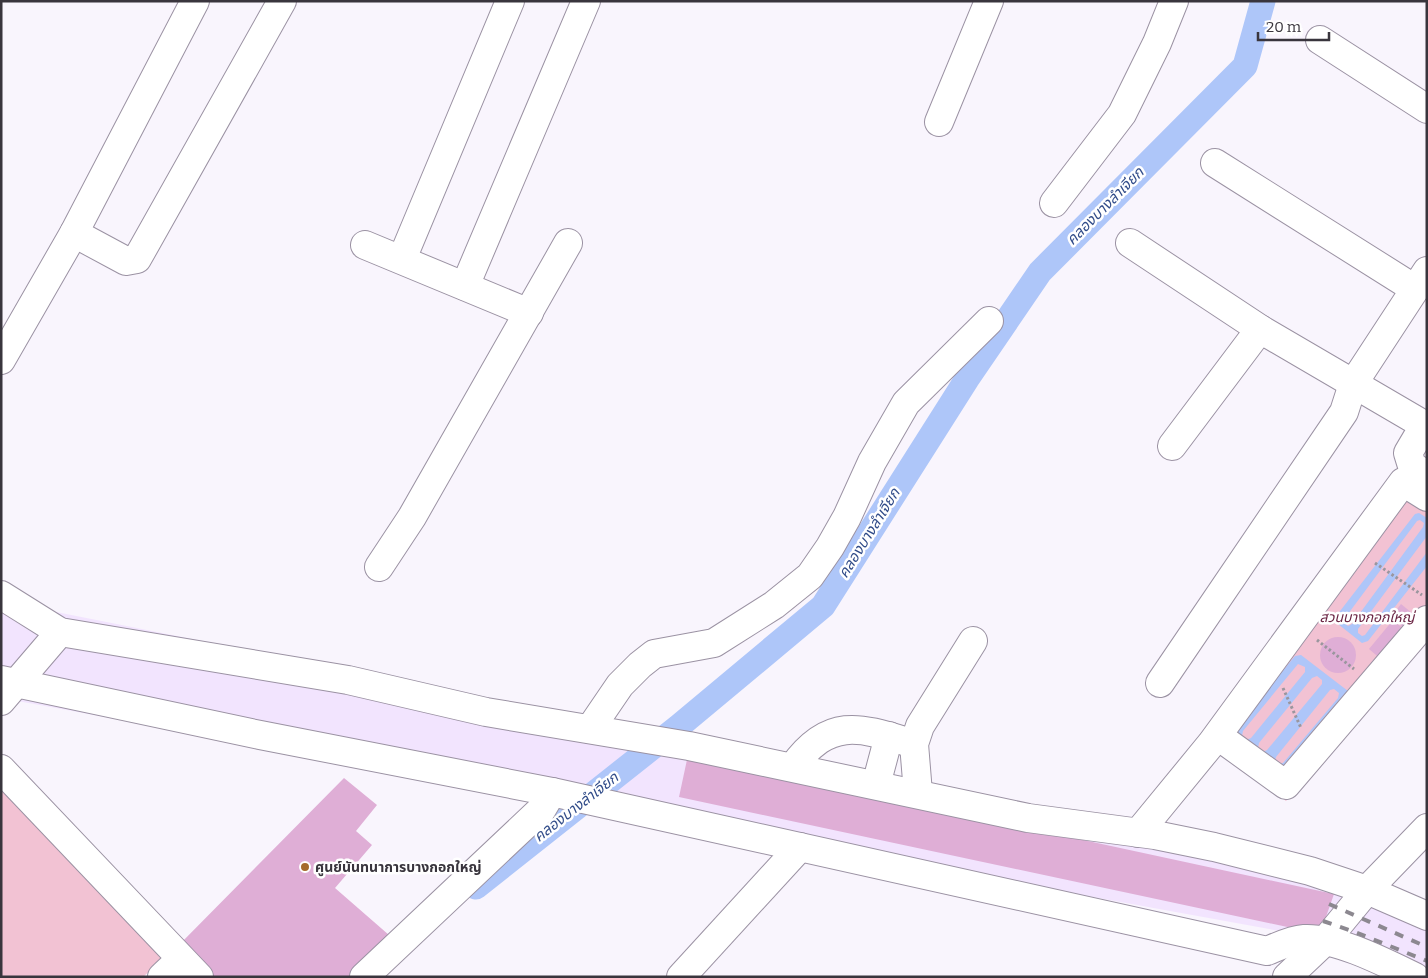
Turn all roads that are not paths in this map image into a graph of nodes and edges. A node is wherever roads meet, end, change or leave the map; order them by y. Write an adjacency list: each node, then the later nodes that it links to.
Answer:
1 (195, 1): 12 (street)
2 (282, 1): 12 (street)
3 (510, 1): 16 (street)
4 (586, 1): 18 (street)
5 (989, 1): 9 (street)
6 (1174, 1): 11 (street)
7 (1320, 40): 8 (street)
8 (1427, 109)
9 (939, 122)
10 (1215, 163): 17 (street)
11 (1054, 203)
12 (74, 233): 22 (street)
13 (568, 243): 19 (street)
14 (1130, 243): 21 (street)
15 (365, 245): 16 (street)
16 (402, 259): 18 (street)
17 (1421, 280): 23 (street)
18 (465, 286): 19 (street)
19 (529, 313): 27 (street)
20 (989, 320): 35 (street)
21 (1260, 329): 23 (street); 24 (street)
22 (1, 360)
23 (1353, 384): 25 (street); 33 (street)
24 (1172, 446)
25 (1427, 476)
26 (1427, 497): 37 (street)
27 (380, 567)
28 (1, 596): 29 (street)
29 (13, 609): 31 (street)
30 (1427, 620): 37 (street)
31 (60, 632): 34 (street); 35 (street)
32 (973, 641): 38 (street)
33 (1160, 683)
34 (7, 688): 43 (street)
35 (590, 729): 39 (street)
36 (888, 736): 38 (street); 39 (street); 41 (street)
37 (1218, 743): 45 (street)
38 (914, 744): 42 (street)
39 (794, 767): 41 (street)
40 (1, 769): 50 (street)
41 (876, 785): 42 (street)
42 (918, 794): 45 (street)
43 (573, 797): 46 (street); 51 (street)
44 (1427, 828): 47 (street)
45 (1138, 833): 47 (street)
46 (800, 847): 49 (street); 52 (street)
47 (1367, 890): 48 (street); 49 (street)
48 (1427, 916)
49 (1325, 941): 53 (street); 54 (street)
50 (181, 971)
51 (364, 977)
52 (681, 977)
53 (1287, 977)
54 (1415, 977)

